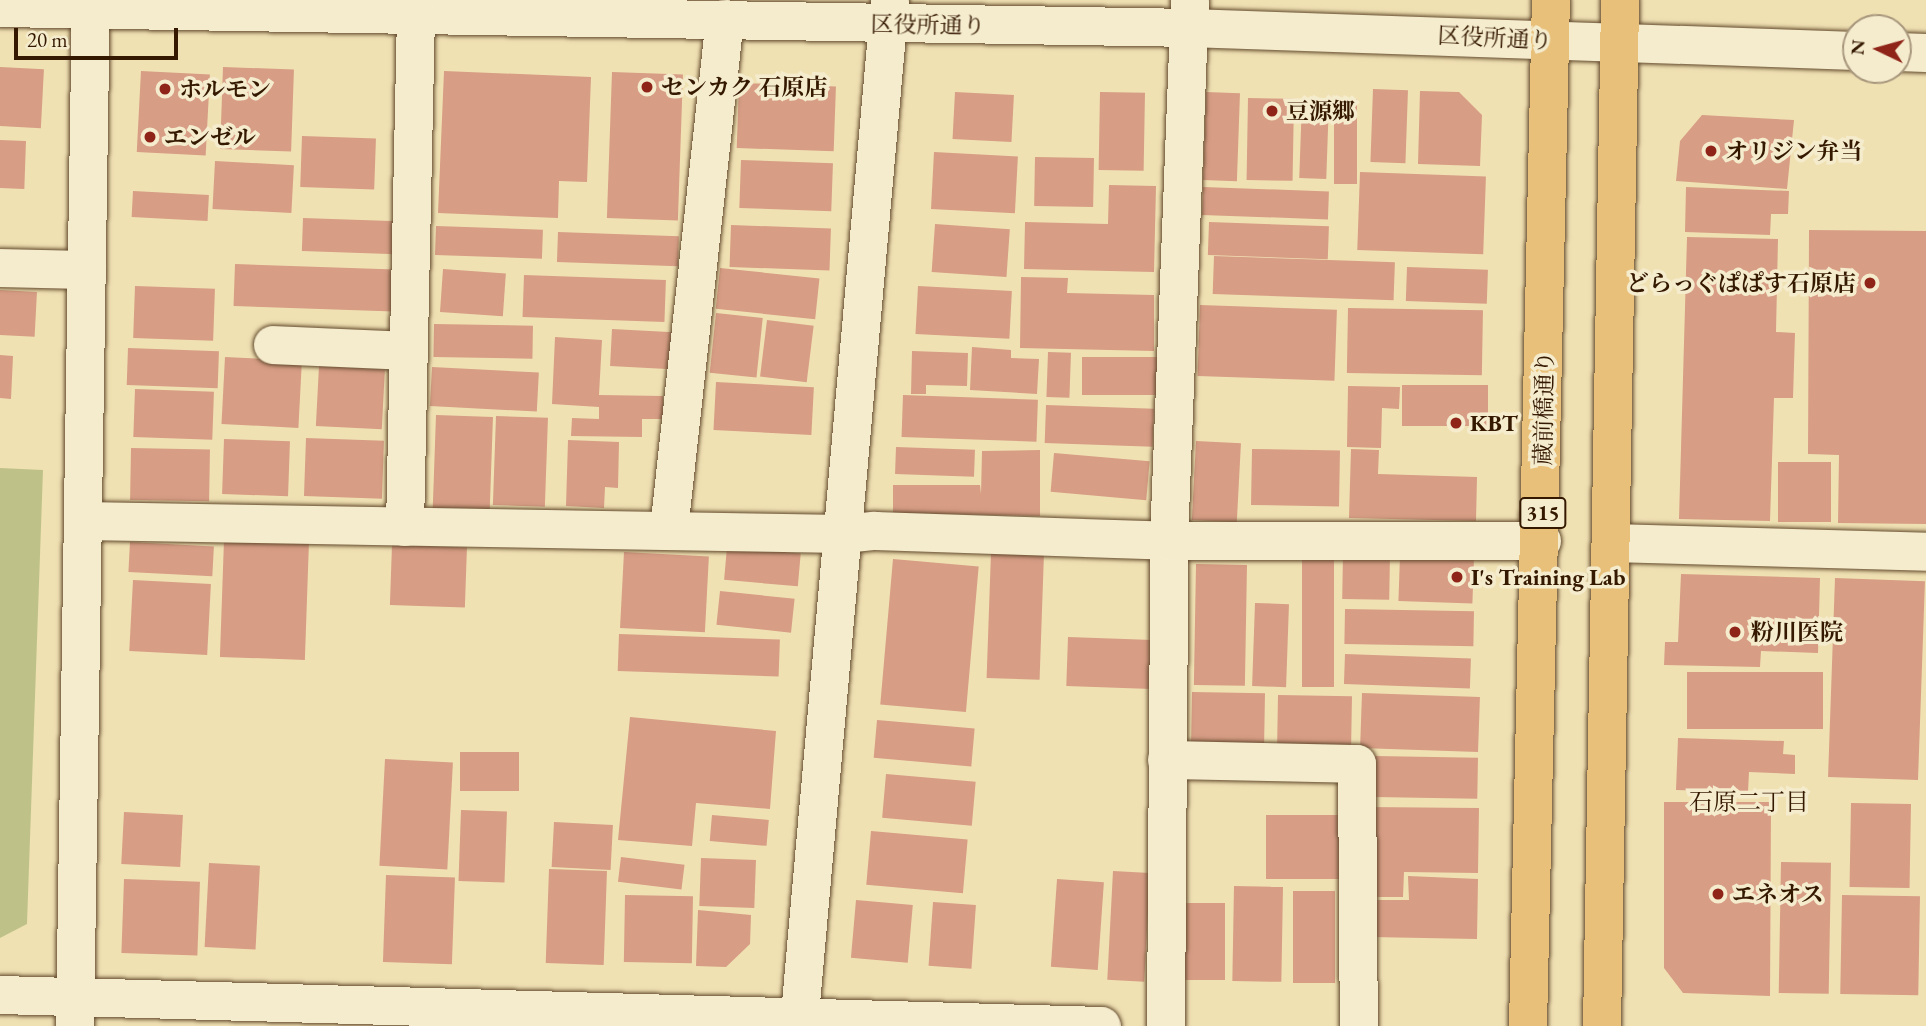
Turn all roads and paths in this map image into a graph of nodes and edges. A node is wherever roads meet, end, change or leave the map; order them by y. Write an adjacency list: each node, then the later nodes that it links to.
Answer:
1 (1551, 0): 10 (main road, 蔵前橋通り / 315)
2 (1620, 0): 11 (main road)
3 (91, 5): 4 (street, 区役所通り); 8 (street, 区役所通り); 14 (street)
4 (0, 8)
5 (513, 8): 8 (street, 区役所通り); 9 (street, 区役所通り)
6 (890, 12): 7 (street, 区役所通り); 9 (street, 区役所通り); 20 (street)
7 (1190, 14): 10 (street, 区役所通り); 21 (street)
8 (416, 15): 16 (street)
9 (725, 19): 19 (street)
10 (1549, 41): 11 (street, 区役所通り); 22 (main road, 蔵前橋通り / 315)
11 (1619, 45): 12 (street, 区役所通り); 23 (main road)
12 (1842, 51)
13 (0, 268): 14 (street)
14 (87, 270): 17 (street)
15 (273, 345): 16 (street)
16 (408, 351): 18 (street)
17 (83, 521): 18 (street); 27 (street)
18 (405, 527): 19 (street)
19 (669, 530): 20 (street)
20 (844, 534): 21 (street); 29 (street)
21 (1169, 541): 22 (street); 25 (street)
22 (1542, 541): 33 (main road, 蔵前橋通り / 315)
23 (1613, 543): 24 (street); 34 (main road)
24 (1926, 552)
25 (1167, 760): 31 (street); 32 (street)
26 (0, 995): 27 (street)
27 (76, 1012): 28 (street)
28 (438, 1017): 29 (street)
29 (799, 1022): 30 (street)
30 (1102, 1026)
31 (1166, 1026)
32 (1359, 1026)
33 (1528, 1026)
34 (1602, 1026)

